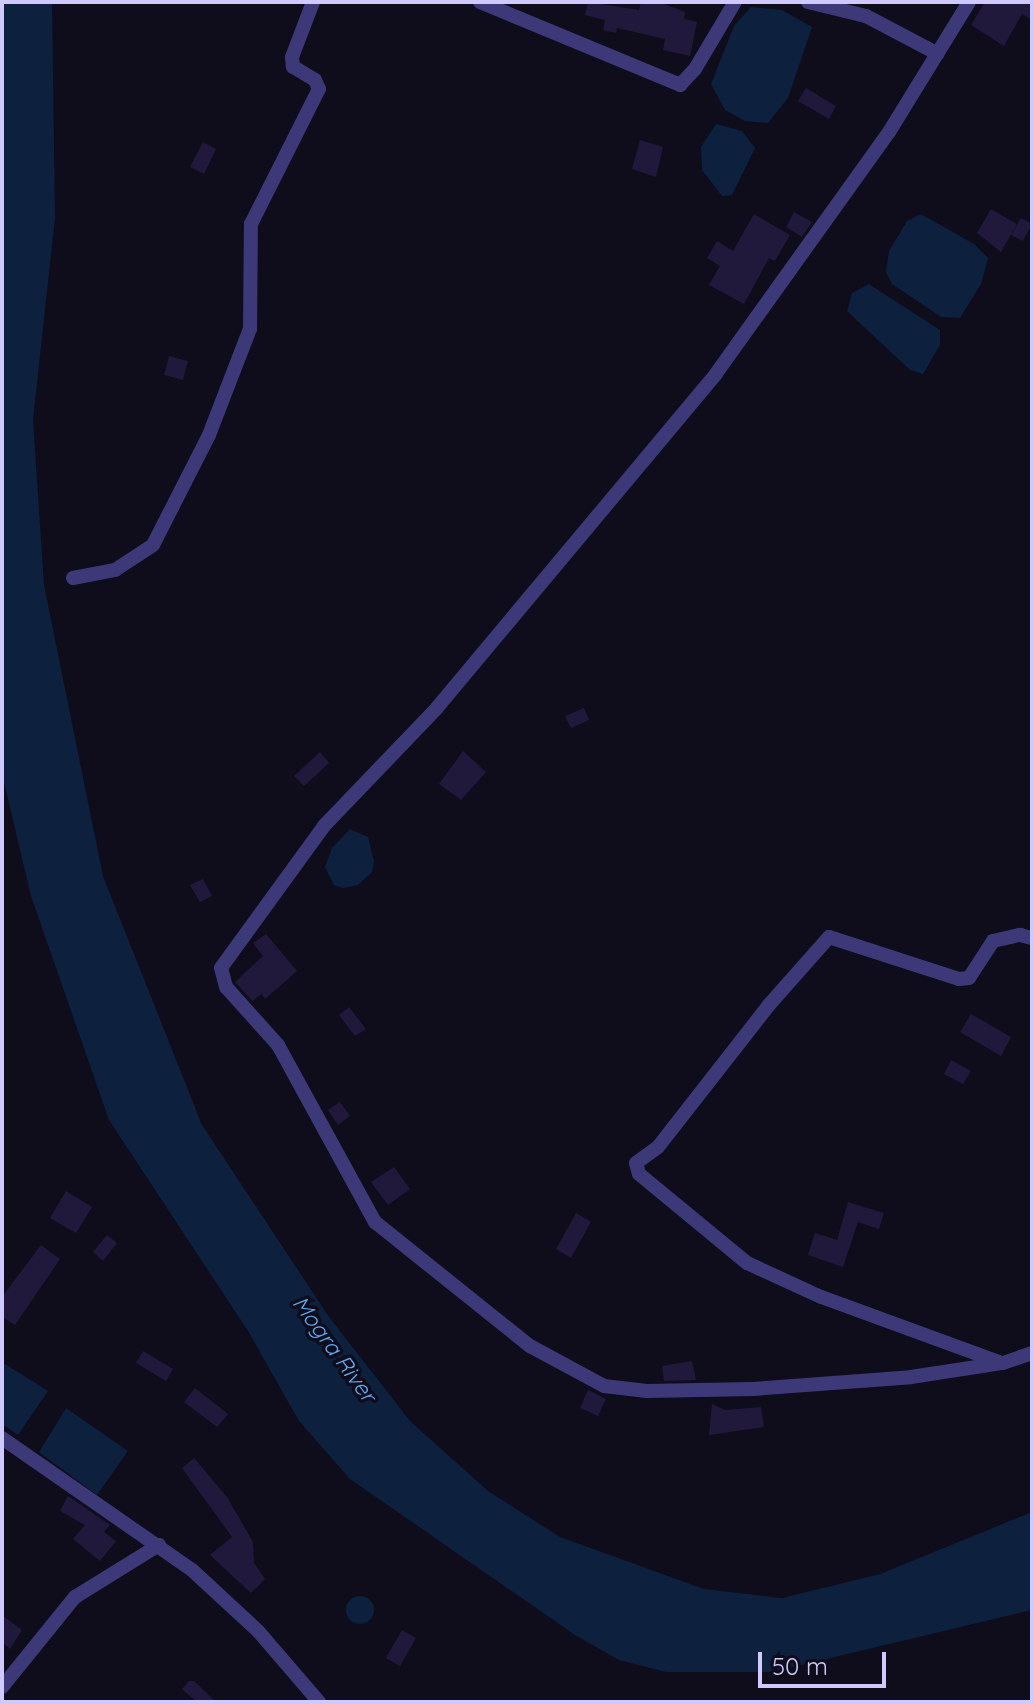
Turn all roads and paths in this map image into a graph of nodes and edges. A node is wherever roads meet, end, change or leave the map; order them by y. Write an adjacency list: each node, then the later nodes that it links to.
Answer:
1 (313, 2): 7 (street)
2 (480, 2): 3 (street)
3 (735, 2)
4 (808, 2): 6 (street)
5 (969, 2): 6 (street)
6 (938, 54): 10 (street)
7 (73, 578)
8 (1032, 938): 10 (street)
9 (1032, 1353): 10 (street)
10 (1003, 1363)
11 (2, 1438): 12 (street)
12 (159, 1545): 13 (street); 14 (street)
13 (2, 1687)
14 (319, 1702)

